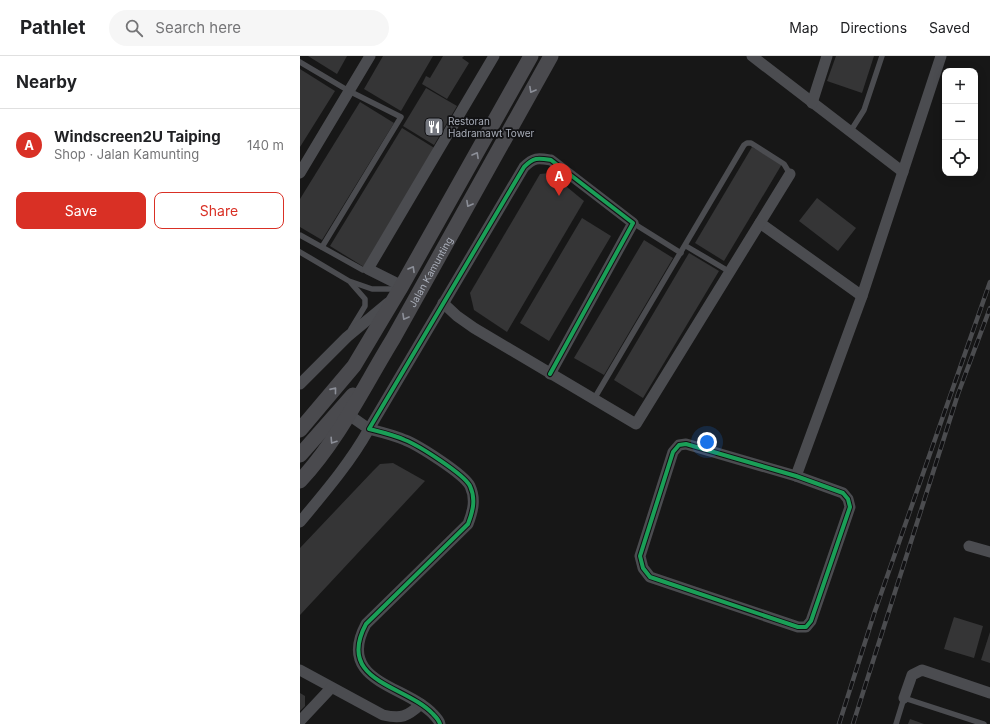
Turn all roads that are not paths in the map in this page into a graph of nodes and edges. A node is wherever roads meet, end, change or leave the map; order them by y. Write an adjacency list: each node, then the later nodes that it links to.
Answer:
1 (302, 56): 10 (lane)
2 (370, 56): 11 (street)
3 (494, 56): 24 (street)
4 (531, 56): 27 (main road, Jalan Kamunting, one-way to 4)
5 (551, 56): 32 (main road, Jalan Kamunting, one-way to 32)
6 (752, 56): 12 (street)
7 (827, 56): 12 (street)
8 (882, 56): 13 (lane)
9 (941, 56): 14 (street)
10 (300, 61): 11 (lane)
11 (349, 90): 15 (street); 21 (lane)
12 (812, 103): 13 (street)
13 (850, 132): 14 (street)
14 (903, 172): 28 (street)
15 (300, 173)
16 (790, 174): 18 (street); 20 (lane)
17 (633, 223): 23 (lane); 29 (street); 31 (street)
18 (760, 223): 25 (street); 28 (street)
19 (300, 235): 21 (lane)
20 (686, 246): 23 (lane); 25 (lane)
21 (322, 247): 24 (lane)
22 (300, 252): 26 (lane)
23 (682, 253): 34 (lane)
24 (368, 269): 27 (street)
25 (730, 272): 34 (street)
26 (348, 281): 27 (lane); 30 (lane)
27 (399, 291): 30 (street); 37 (main road, Jalan Kamunting, one-way to 27)
28 (862, 296): 39 (street)
29 (443, 303): 31 (street); 36 (street)
30 (347, 337): 33 (street)
31 (550, 374): 34 (street)
32 (369, 378): 35 (main road, Jalan Kamunting); 38 (main road)
33 (300, 384)
34 (594, 399)
35 (349, 415): 36 (street); 40 (main road, Jalan Kamunting, one-way to 40)
36 (369, 429): 41 (street); 48 (street)
37 (300, 430)
38 (300, 455)
39 (796, 476): 39 (street)
40 (300, 481)
41 (300, 522)
42 (969, 546): 43 (street)
43 (990, 552)
44 (300, 670): 45 (street)
45 (331, 688): 49 (street); 50 (street)
46 (990, 693): 47 (street)
47 (904, 698): 52 (lane); 53 (lane)
48 (421, 704): 49 (street); 51 (street)
49 (404, 720)
50 (300, 721)
51 (442, 723)
52 (896, 724)
53 (984, 724)

